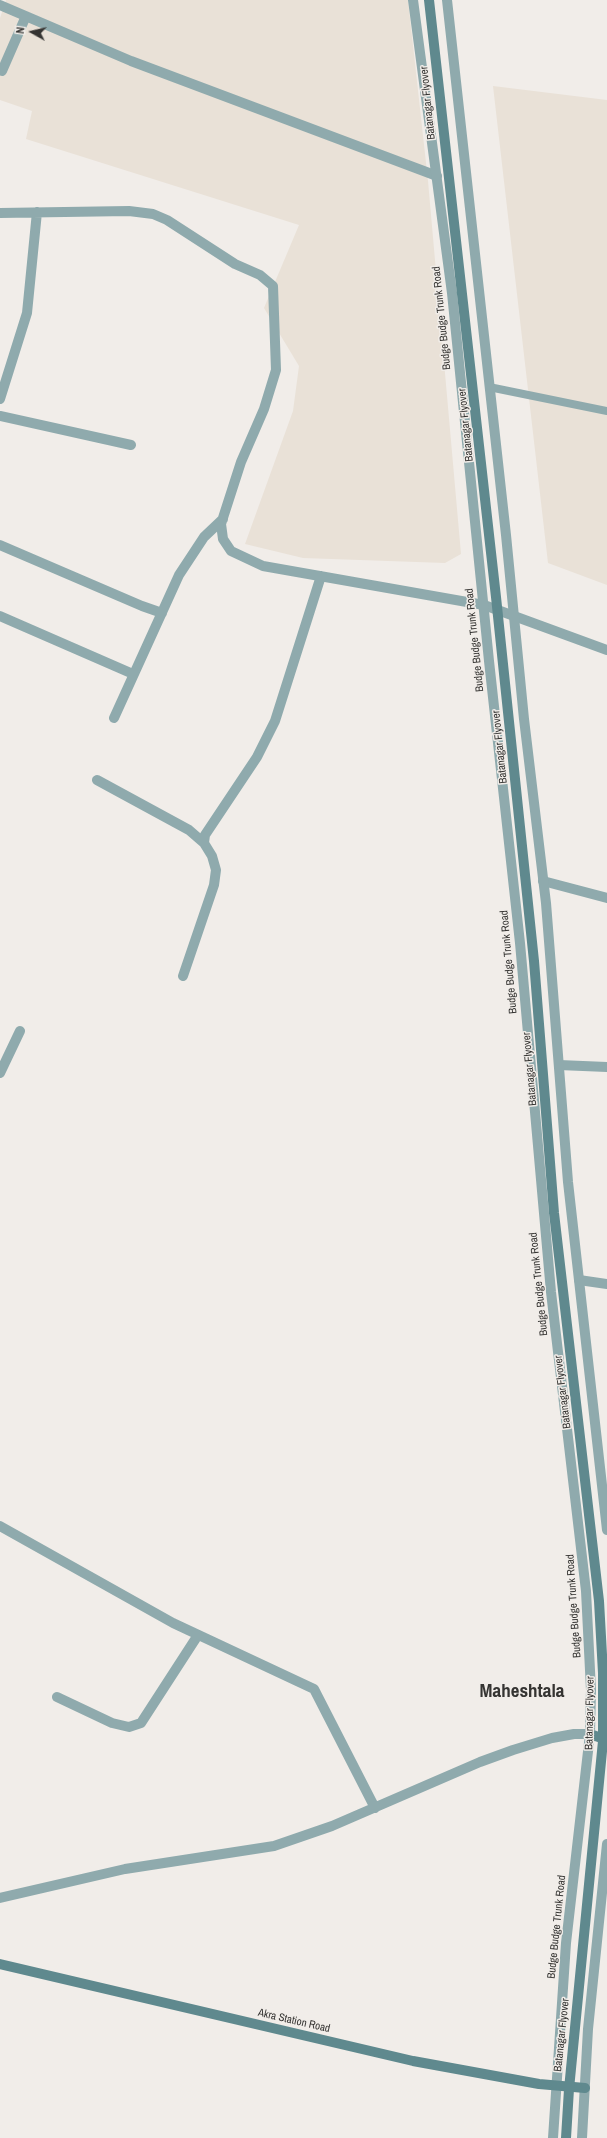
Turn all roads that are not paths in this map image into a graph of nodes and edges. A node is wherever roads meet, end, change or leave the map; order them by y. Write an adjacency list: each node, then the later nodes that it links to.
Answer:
1 (413, 0): 7 (street, Budge Budge Trunk Road)
2 (429, 0): 49 (main road, Batanagar Flyover, bridge)
3 (447, 0): 10 (street)
4 (0, 5): 5 (street)
5 (26, 16): 6 (street); 7 (street)
6 (2, 71)
7 (437, 176): 18 (street, Budge Budge Trunk Road)
8 (37, 212): 9 (street); 11 (street); 15 (street)
9 (0, 213)
10 (489, 387): 12 (lane); 20 (street)
11 (0, 399)
12 (607, 411)
13 (0, 416): 14 (street)
14 (131, 445)
15 (223, 518): 17 (street); 19 (street)
16 (0, 545): 19 (street)
17 (321, 576): 18 (street); 26 (street)
18 (484, 605): 20 (street); 40 (street, Budge Budge Trunk Road)
19 (162, 613): 23 (street)
20 (514, 614): 22 (street); 27 (street)
21 (0, 616): 23 (street)
22 (607, 650)
23 (133, 674): 24 (street)
24 (114, 718)
25 (97, 780): 26 (street)
26 (204, 843): 29 (street)
27 (543, 881): 28 (street); 31 (street)
28 (607, 898)
29 (183, 976)
30 (20, 1031): 33 (street)
31 (559, 1065): 32 (street); 34 (street)
32 (607, 1067)
33 (0, 1073)
34 (578, 1280): 35 (street); 37 (street)
35 (607, 1284)
36 (0, 1526): 38 (street)
37 (607, 1530)
38 (198, 1635): 39 (street); 42 (street)
39 (58, 1697)
40 (590, 1734): 41 (main road); 42 (street); 46 (street, Budge Budge Trunk Road)
41 (607, 1740)
42 (375, 1808): 44 (street)
43 (607, 1844): 47 (street)
44 (0, 1898)
45 (0, 1964): 46 (main road, Akra Station Road)
46 (556, 2086): 47 (main road, Akra Station Road); 48 (street, Budge Budge Trunk Road)
47 (585, 2088): 50 (street)
48 (553, 2138)
49 (566, 2138)
50 (582, 2138)

